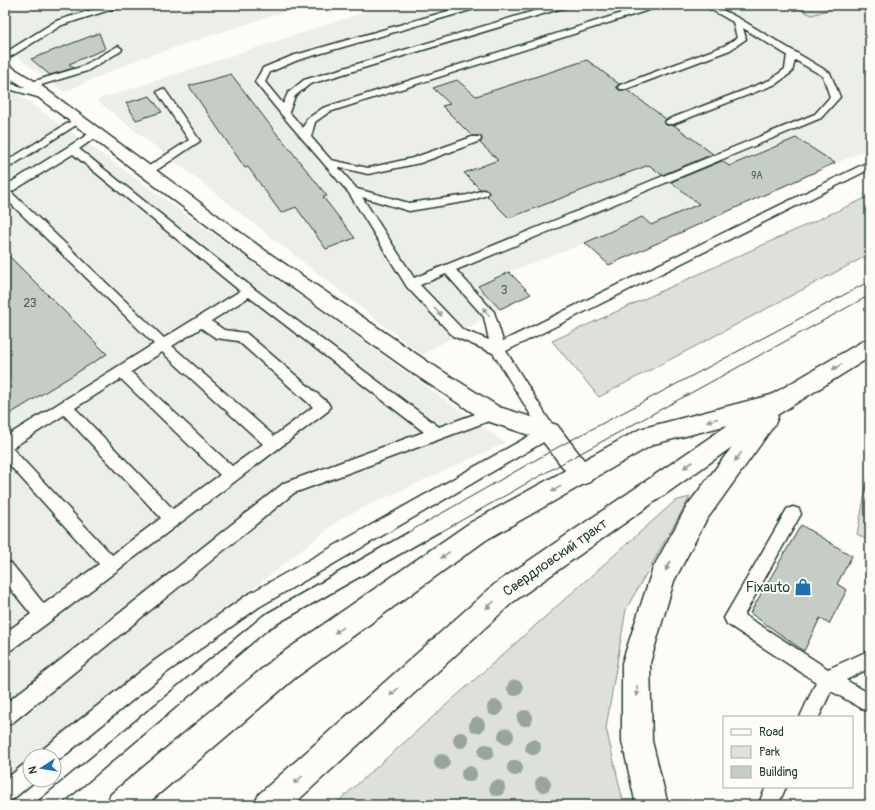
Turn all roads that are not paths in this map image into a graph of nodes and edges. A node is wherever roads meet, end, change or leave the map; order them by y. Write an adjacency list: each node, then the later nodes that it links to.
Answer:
1 (116, 5): 9 (lane)
2 (478, 5): 15 (lane)
3 (563, 5): 15 (lane)
4 (655, 5): 19 (lane)
5 (707, 5): 6 (lane)
6 (737, 21): 8 (lane); 12 (lane)
7 (118, 50): 13 (lane)
8 (792, 53): 17 (lane); 29 (lane)
9 (5, 57)
10 (5, 69): 13 (main road)
11 (5, 85): 13 (lane)
12 (623, 87)
13 (38, 90): 16 (main road)
14 (162, 92): 25 (lane)
15 (284, 112): 19 (lane)
16 (78, 120): 18 (main road); 24 (lane)
17 (670, 122)
18 (95, 133): 21 (lane); 25 (main road)
19 (306, 137): 22 (lane)
20 (476, 139): 22 (lane)
21 (73, 149): 26 (lane); 31 (lane)
22 (328, 162): 27 (lane)
23 (870, 164): 35 (lane)
24 (5, 167)
25 (147, 172): 39 (main road)
26 (5, 191): 33 (lane)
27 (353, 191): 28 (lane); 30 (lane)
28 (483, 192)
29 (448, 269): 30 (lane); 35 (lane, one-way to 29)
30 (411, 284): 35 (lane, one-way to 35)
31 (249, 291): 32 (lane); 41 (lane)
32 (201, 321): 33 (lane); 42 (lane)
33 (164, 344): 36 (lane); 42 (lane)
34 (870, 347): 37 (main road, Свердловский тракт, one-way to 37)
35 (498, 349): 40 (lane)
36 (121, 372): 38 (lane); 46 (lane)
37 (777, 403): 45 (main road, one-way to 45); 63 (main road, Свердловский тракт, one-way to 63); 64 (main road, one-way to 64)
38 (65, 407): 43 (lane); 48 (lane)
39 (492, 414): 40 (main road); 41 (lane)
40 (549, 432): 45 (main road); 58 (lane)
41 (438, 434): 56 (lane)
42 (273, 444): 46 (lane)
43 (5, 445)
44 (5, 450): 49 (lane)
45 (582, 474): 62 (main road, one-way to 62)
46 (231, 475): 48 (lane)
47 (793, 514): 54 (lane)
48 (172, 519): 49 (lane)
49 (110, 565): 51 (lane)
50 (5, 569): 51 (lane)
51 (43, 616): 52 (lane)
52 (5, 644)
53 (870, 659): 54 (lane)
54 (827, 679): 55 (lane); 57 (lane)
55 (870, 704)
56 (5, 716)
57 (809, 716)
58 (60, 748)
59 (22, 779): 61 (lane)
60 (776, 788): 65 (lane)
61 (5, 793)
62 (122, 805)
63 (270, 805)
64 (652, 805)
65 (768, 805)

